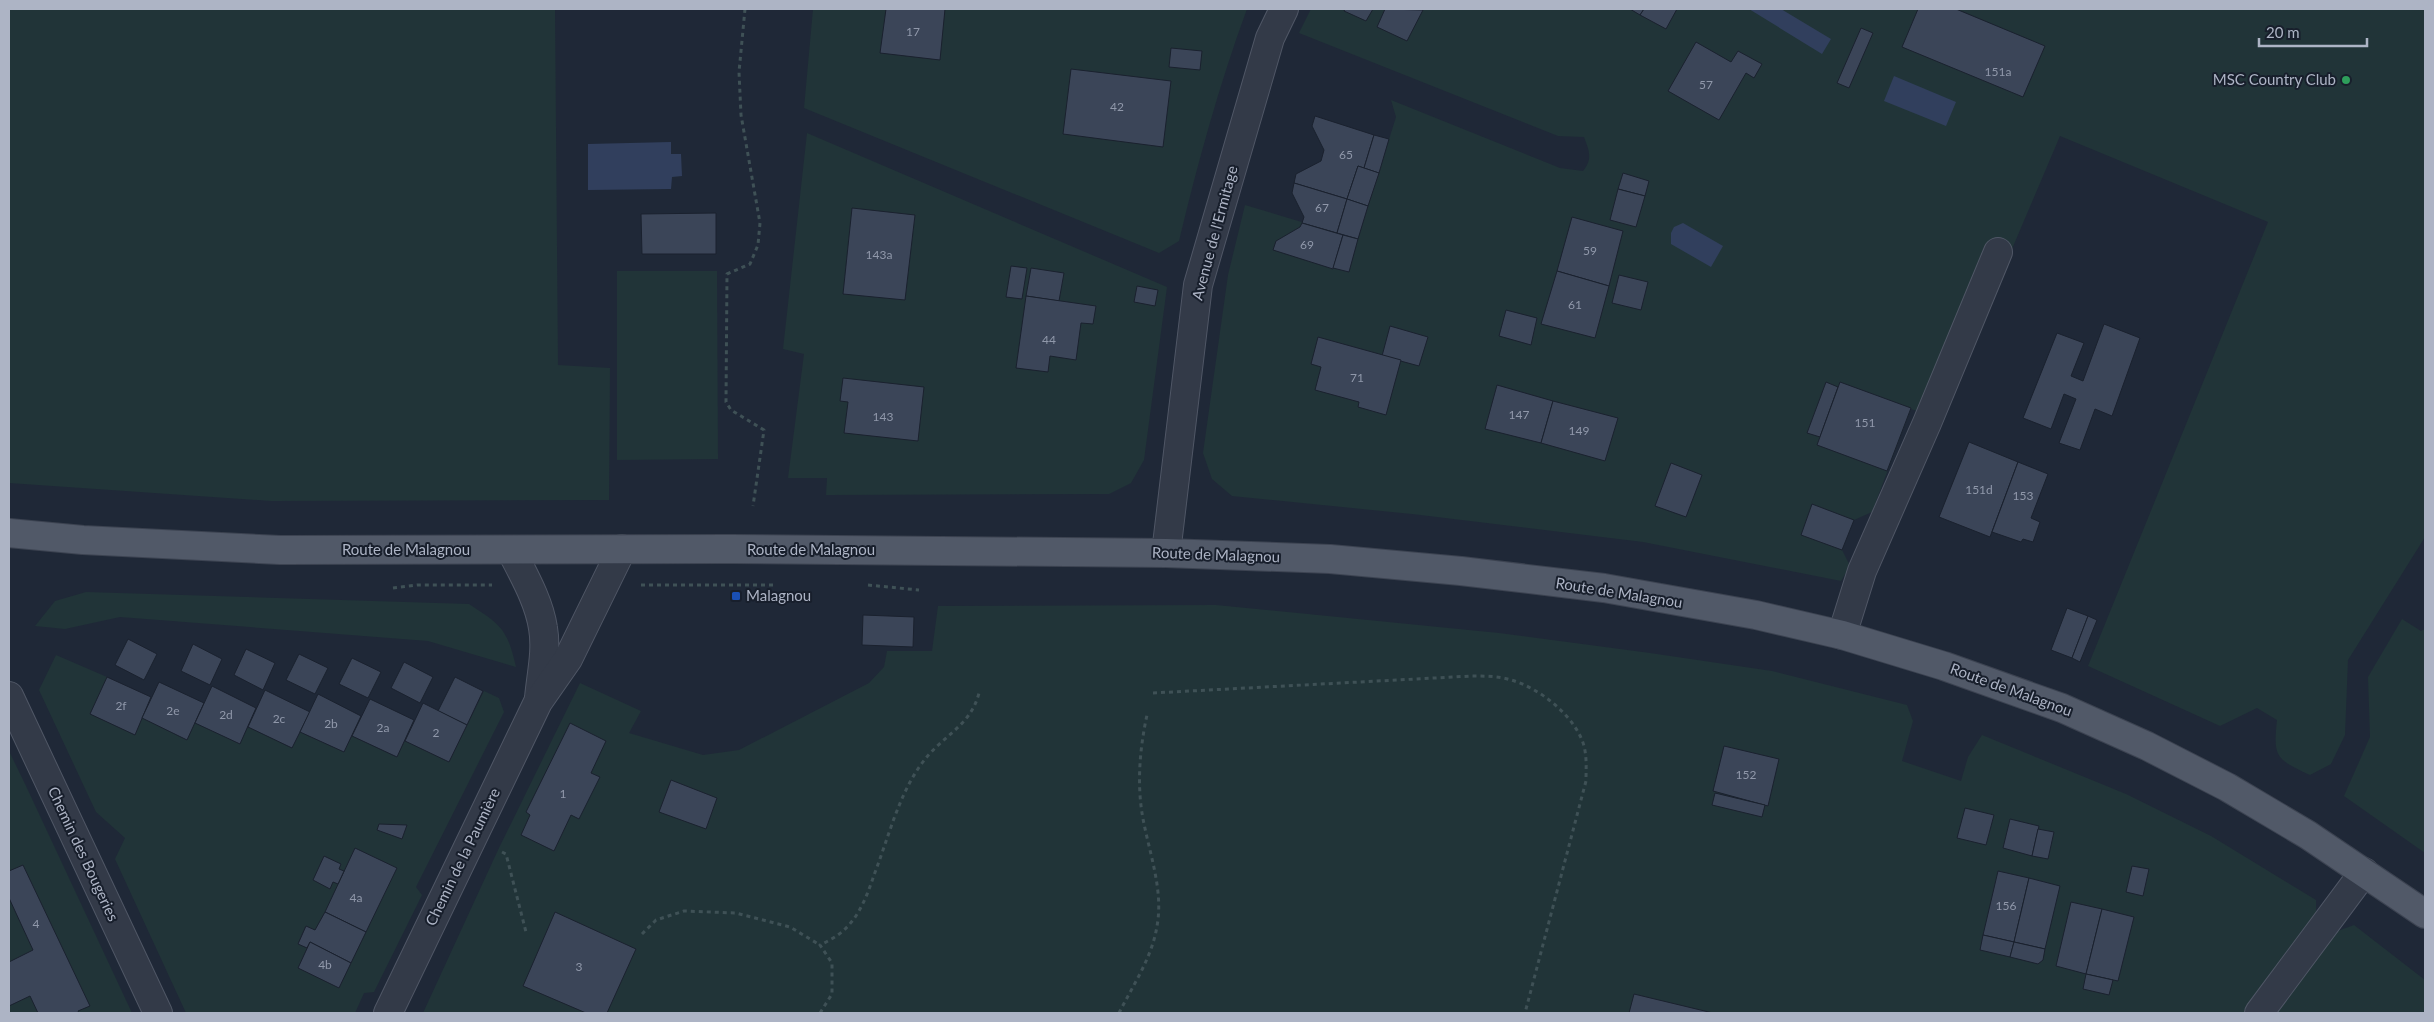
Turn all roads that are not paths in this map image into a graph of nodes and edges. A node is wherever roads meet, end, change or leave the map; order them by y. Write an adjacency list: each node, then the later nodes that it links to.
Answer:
1 (1284, 9): 6 (street, Avenue de l'Ermitage)
2 (1998, 252): 7 (street)
3 (9, 533): 5 (main road, Route de Malagnou)
4 (622, 549): 5 (main road, Route de Malagnou); 6 (main road, Route de Malagnou); 9 (street, Chemin de la Paumière)
5 (511, 550): 9 (street, Chemin de la Paumière)
6 (1166, 553): 7 (main road, Route de Malagnou)
7 (1842, 635): 10 (main road, Route de Malagnou)
8 (9, 696): 12 (street, Chemin des Bougeries)
9 (538, 702): 13 (street, Chemin de la Paumière)
10 (2364, 872): 11 (main road, Route de Malagnou); 14 (street)
11 (2425, 914)
12 (158, 1013)
13 (388, 1013)
14 (2259, 1013)

